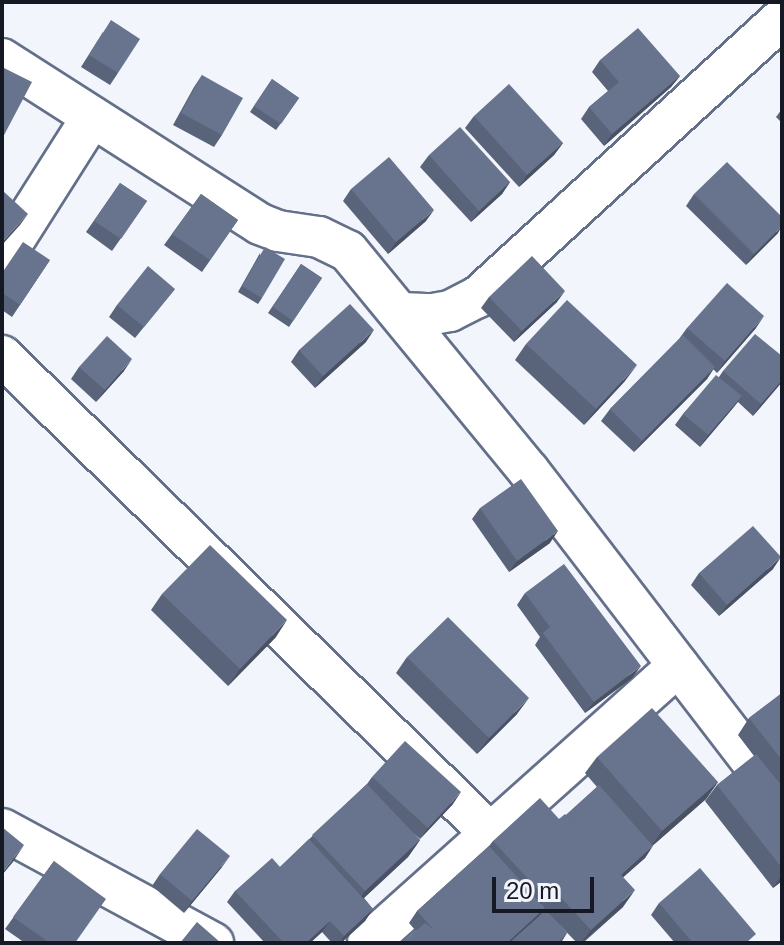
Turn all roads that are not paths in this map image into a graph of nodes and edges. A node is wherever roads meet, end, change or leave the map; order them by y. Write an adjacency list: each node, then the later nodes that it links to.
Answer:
1 (782, 18): 5 (street)
2 (2, 59): 3 (street)
3 (92, 117): 4 (street); 5 (street)
4 (2, 259)
5 (401, 313): 7 (street)
6 (2, 356): 10 (street)
7 (678, 666): 8 (street); 10 (street)
8 (782, 801)
9 (2, 829): 11 (street)
10 (490, 833): 12 (street)
11 (213, 943)
12 (368, 943)

